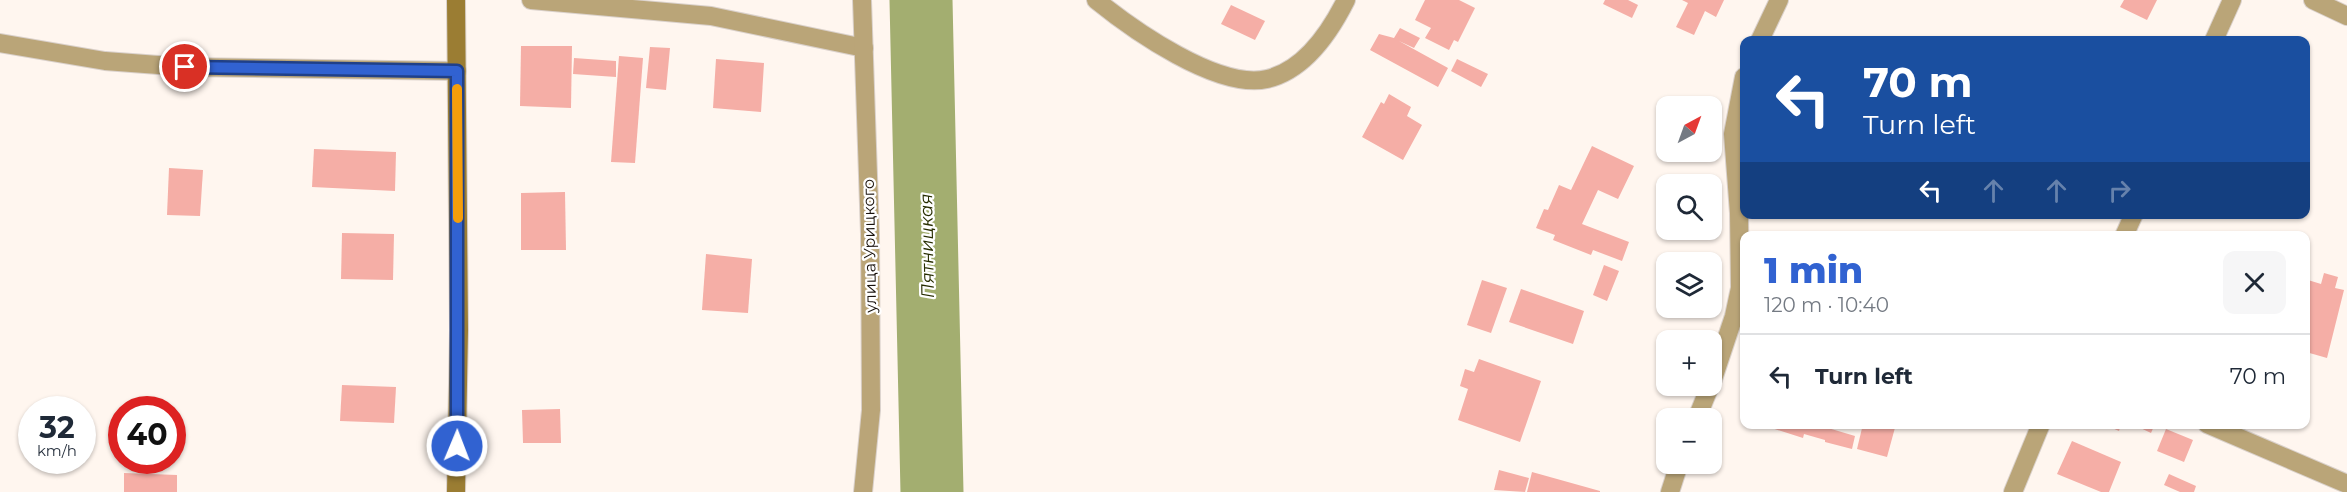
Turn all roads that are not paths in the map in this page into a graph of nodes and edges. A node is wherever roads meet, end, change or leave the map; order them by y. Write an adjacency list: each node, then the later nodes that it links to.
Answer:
1 (456, 0): 14 (street)
2 (531, 0): 13 (street)
3 (862, 0): 13 (street, улица Урицкого)
4 (1096, 0): 5 (street)
5 (1346, 0)
6 (1779, 0): 10 (street)
7 (2232, 0): 11 (street)
8 (2313, 0): 9 (street)
9 (2347, 16)
10 (1762, 36)
11 (2216, 36)
12 (0, 43): 14 (street)
13 (864, 48): 24 (street, улица Урицкого)
14 (457, 71): 23 (street)
15 (1740, 98): 16 (street)
16 (1741, 231)
17 (1740, 288): 18 (street)
18 (1722, 351)
19 (2039, 429): 26 (street)
20 (2219, 429): 22 (street)
21 (1676, 474): 25 (street)
22 (2347, 484)
23 (456, 492)
24 (863, 492)
25 (1670, 492)
26 (2013, 492)

